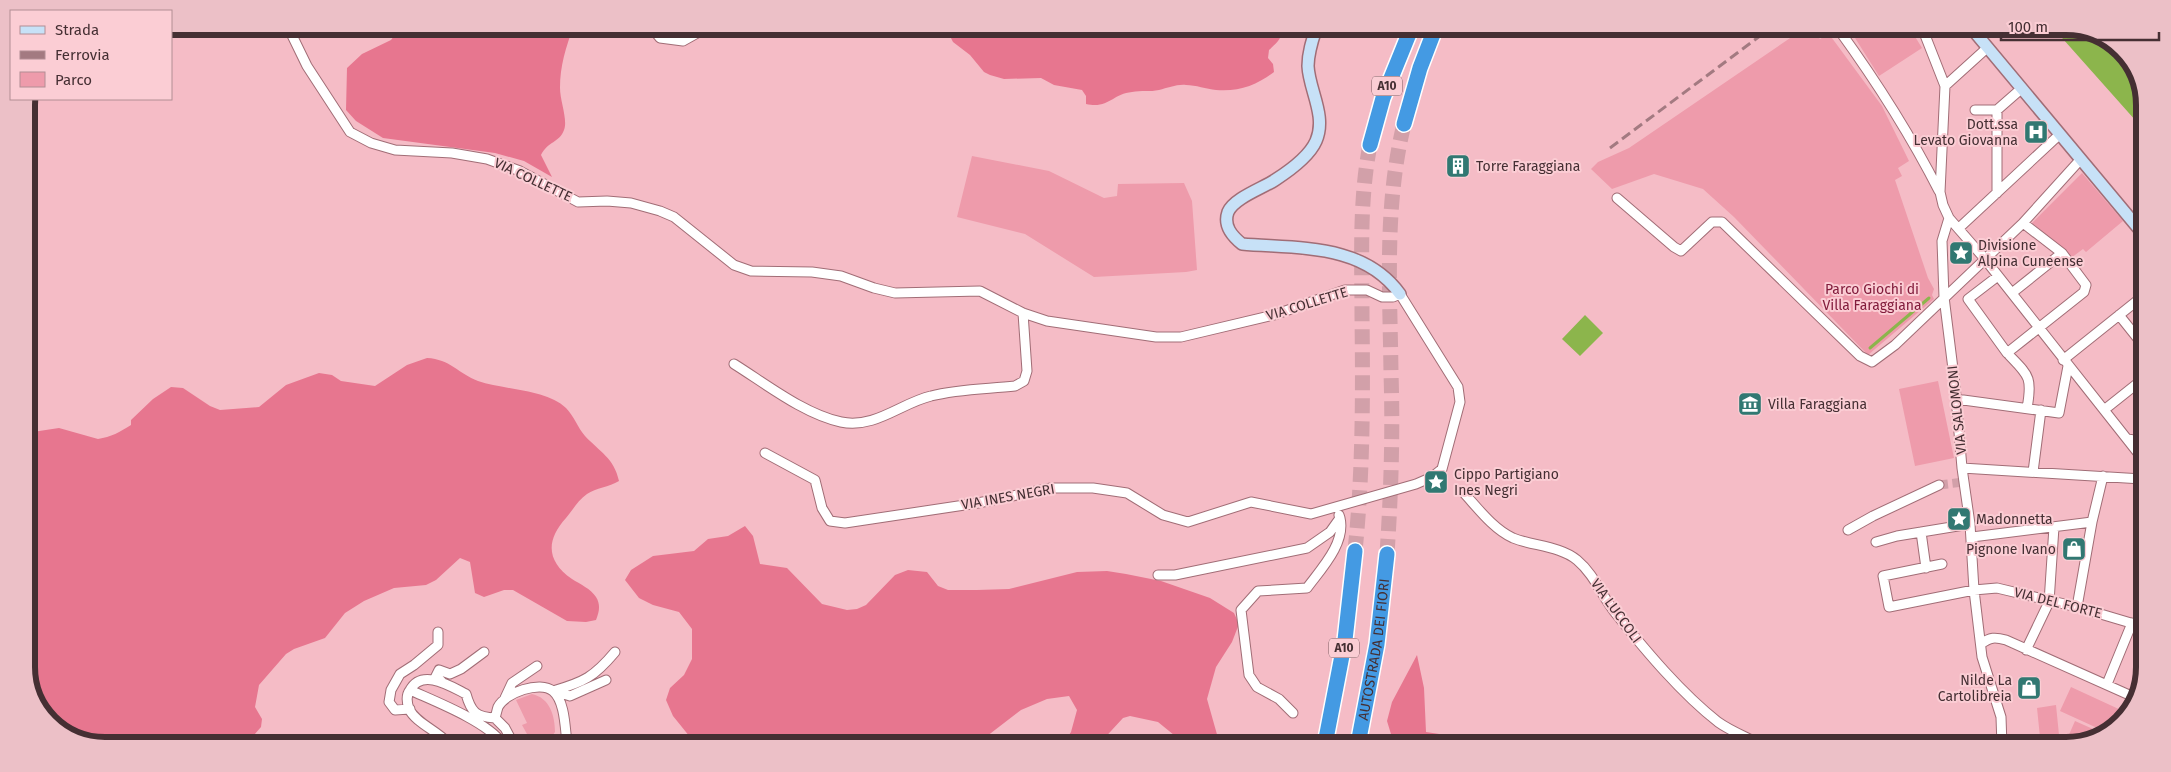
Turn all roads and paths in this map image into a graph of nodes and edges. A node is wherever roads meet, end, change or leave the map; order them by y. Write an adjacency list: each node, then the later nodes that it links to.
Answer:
1 (292, 35): 35 (street, VIA COLLETTE)
2 (658, 35): 3 (street)
3 (695, 35)
4 (1314, 35): 31 (street)
5 (1409, 35): 17 (highway, A10)
6 (1433, 35): 15 (highway, A10)
7 (1843, 35): 21 (street)
8 (1925, 35): 11 (street)
9 (1977, 35): 10 (street)
10 (1988, 48): 11 (street); 12 (street)
11 (1945, 86): 21 (street)
12 (2021, 89): 14 (street); 16 (street)
13 (1975, 110): 14 (street)
14 (1997, 110): 19 (street)
15 (1404, 124)
16 (2059, 135): 18 (street); 20 (street)
17 (1370, 145)
18 (2080, 160): 25 (street); 26 (street)
19 (1997, 172): 20 (street); 22 (street)
20 (2013, 178): 22 (street)
21 (1940, 192): 24 (street)
22 (1997, 193): 27 (street)
23 (1617, 198): 33 (street)
24 (1949, 218): 27 (street); 33 (street, VIA SALOMONI)
25 (2023, 222): 28 (street); 29 (street)
26 (2136, 226)
27 (1959, 228): 29 (street)
28 (2062, 253): 32 (street); 37 (street)
29 (1984, 258): 30 (street); 33 (street)
30 (1998, 276): 32 (street); 39 (street)
31 (1400, 294): 35 (street, VIA COLLETTE); 57 (street, VIA INES NEGRI)
32 (2012, 294): 37 (street)
33 (1941, 300): 43 (street, VIA SALOMONI)
34 (2136, 302): 36 (street)
35 (1024, 313): 41 (street)
36 (2120, 315): 38 (street); 40 (street)
37 (2039, 327): 39 (street); 40 (street)
38 (2136, 336)
39 (2007, 352): 44 (street)
40 (2066, 363): 45 (street); 46 (street)
41 (734, 364)
42 (2136, 385): 46 (street)
43 (1956, 398): 44 (street); 51 (street, VIA SALOMONI)
44 (2027, 408): 45 (street)
45 (2041, 410): 52 (street)
46 (2104, 410): 47 (street)
47 (2127, 439): 48 (street); 49 (street)
48 (2136, 440)
49 (2136, 450)
50 (765, 453): 57 (street, VIA INES NEGRI)
51 (1962, 468): 52 (street); 60 (street, VIA SALOMONI)
52 (2033, 472): 53 (street)
53 (2103, 476): 54 (street); 59 (street)
54 (2136, 479)
55 (1939, 485): 62 (street)
56 (1463, 492): 98 (street, VIA LUCCOLI)
57 (1337, 507): 58 (street)
58 (1340, 518): 70 (street); 90 (street)
59 (2092, 522): 61 (street); 73 (street)
60 (1970, 524): 63 (street); 64 (street, VIA SALOMONI)
61 (2054, 527): 64 (street); 72 (street)
62 (1848, 530)
63 (1921, 532): 65 (street); 69 (street)
64 (1972, 537): 71 (street, VIA SALOMONI)
65 (1876, 542)
66 (1355, 551): 96 (highway, A10)
67 (1387, 554): 97 (highway, AUTOSTRADA DEI FIORI / A10)
68 (1942, 564): 69 (street)
69 (1926, 568): 71 (street)
70 (1158, 575)
71 (1974, 590): 72 (street, VIA DEL FORTE); 77 (street, VIA SALOMONI)
72 (2049, 602): 73 (street, VIA DEL FORTE); 78 (street)
73 (2077, 607): 74 (street, VIA DEL FORTE)
74 (2136, 625)
75 (2136, 627): 84 (street)
76 (438, 632): 89 (street)
77 (1981, 644): 78 (street); 99 (street, VIA SALOMONI)
78 (2026, 650): 84 (street)
79 (484, 652): 83 (street)
80 (615, 652): 86 (street)
81 (537, 666): 88 (street)
82 (606, 680): 86 (street)
83 (442, 682): 85 (street); 91 (street)
84 (2107, 684): 87 (street)
85 (410, 690): 89 (street); 93 (street)
86 (553, 691): 88 (street); 95 (street)
87 (2130, 695)
88 (503, 702): 91 (street)
89 (410, 709): 92 (street)
90 (1293, 713)
91 (495, 718): 94 (street)
92 (443, 737)
93 (497, 737)
94 (510, 737)
95 (566, 737)
96 (1326, 737)
97 (1359, 737)
98 (1745, 737)
99 (2002, 737)

